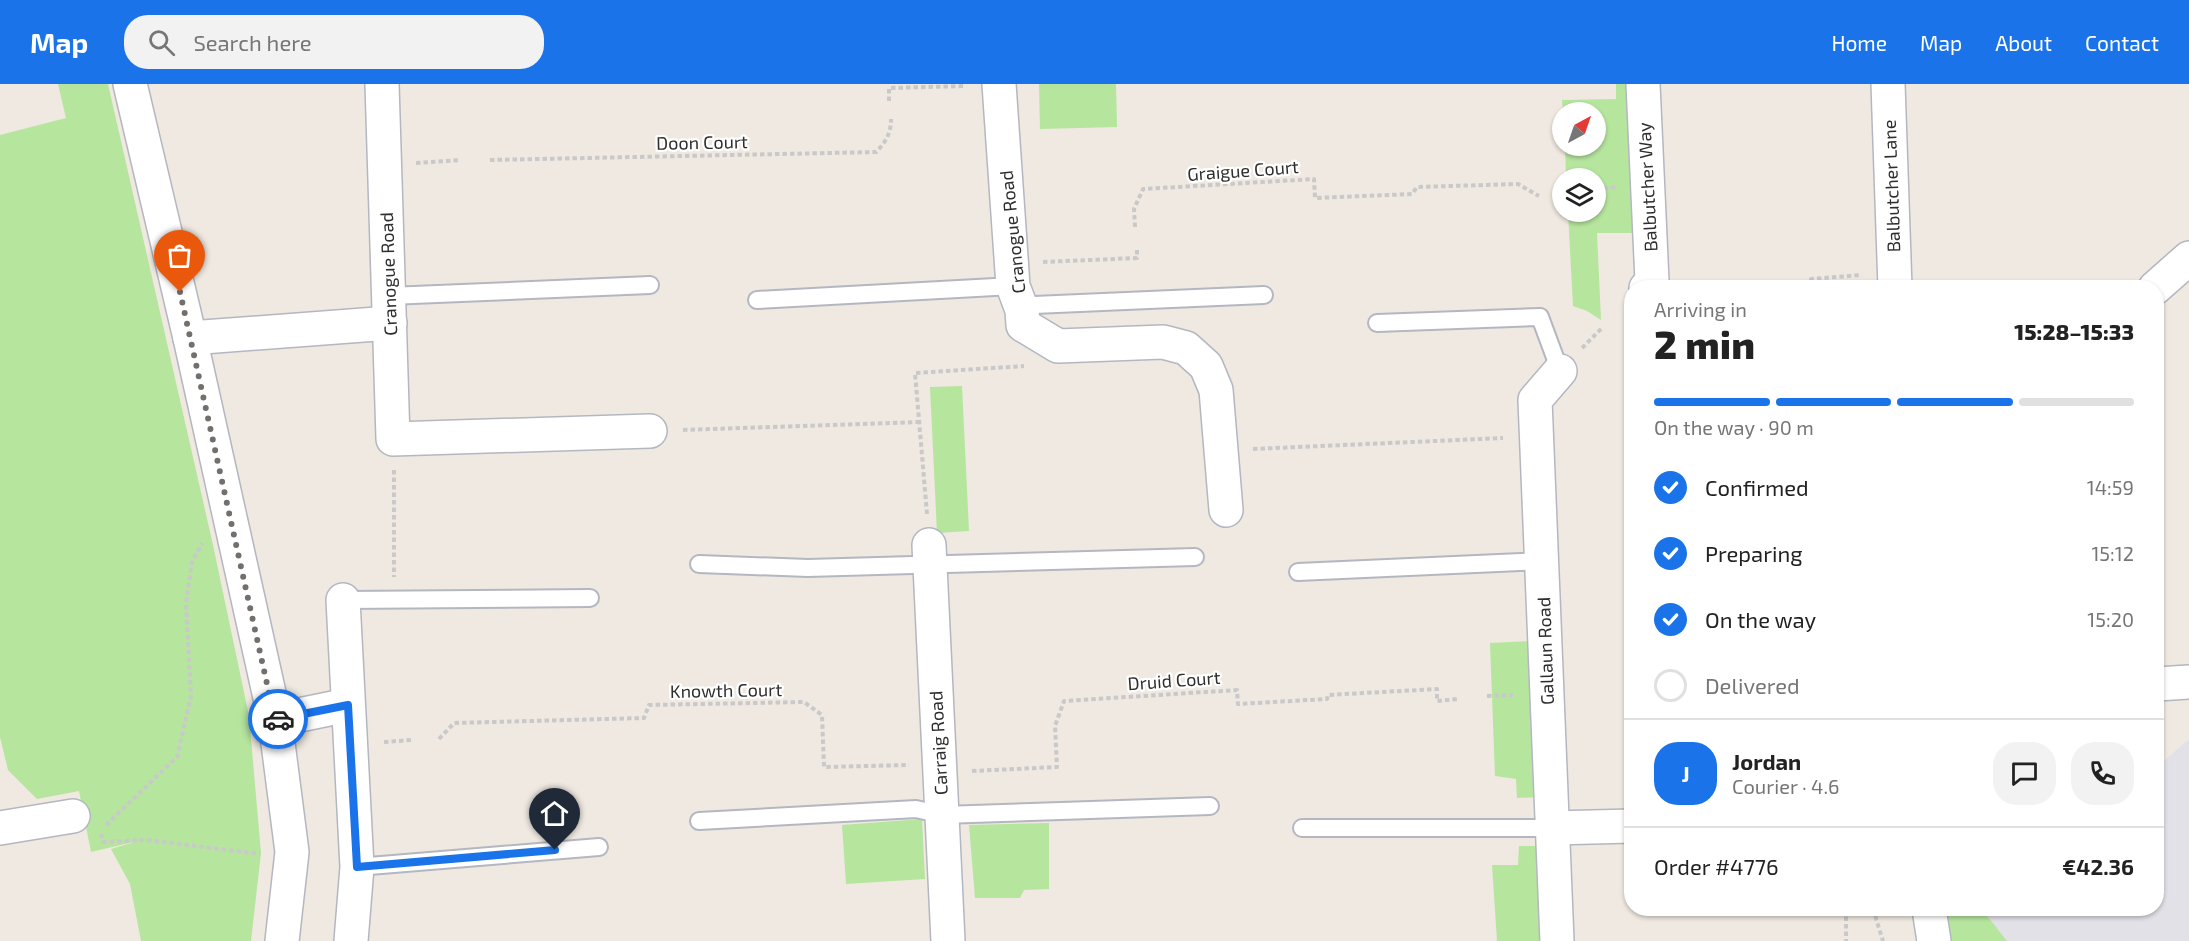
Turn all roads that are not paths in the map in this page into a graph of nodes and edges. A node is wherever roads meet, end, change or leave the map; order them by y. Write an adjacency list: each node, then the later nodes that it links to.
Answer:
1 (130, 84): 16 (street)
2 (382, 84): 14 (street, Cranogue Road)
3 (999, 84): 12 (street, Cranogue Road)
4 (1643, 84): 7 (street, Balbutcher Way)
5 (1888, 84): 8 (street, Balbutcher Lane)
6 (2189, 258): 9 (street)
7 (1652, 280)
8 (1895, 280)
9 (2164, 280)
10 (650, 285): 14 (lane)
11 (1264, 295): 12 (lane)
12 (1018, 296): 13 (lane); 19 (street)
13 (757, 300)
14 (390, 310): 16 (street); 18 (street, Cranogue Road)
15 (1377, 323): 17 (lane)
16 (190, 338): 30 (street)
17 (1560, 371): 22 (street, Gallaun Road)
18 (650, 431)
19 (1226, 510)
20 (930, 554): 21 (lane); 23 (lane); 32 (street, Carraig Road)
21 (1195, 557)
22 (1542, 561): 24 (lane); 38 (street, Gallaun Road)
23 (699, 564)
24 (1298, 572)
25 (591, 598): 26 (lane)
26 (343, 600): 29 (street)
27 (2189, 682): 28 (street)
28 (2164, 684)
29 (348, 705): 30 (street); 40 (street)
30 (275, 720): 42 (street)
31 (1210, 806): 32 (lane)
32 (942, 815): 35 (lane); 44 (street, Carraig Road)
33 (73, 816): 34 (street)
34 (1, 819)
35 (699, 821)
36 (1624, 826): 38 (street)
37 (1302, 828): 38 (lane)
38 (1552, 828): 45 (street, Gallaun Road)
39 (599, 847): 40 (lane)
40 (357, 867): 43 (street)
41 (1930, 916): 46 (street)
42 (282, 941)
43 (351, 941)
44 (948, 941)
45 (1557, 941)
46 (1934, 941)

